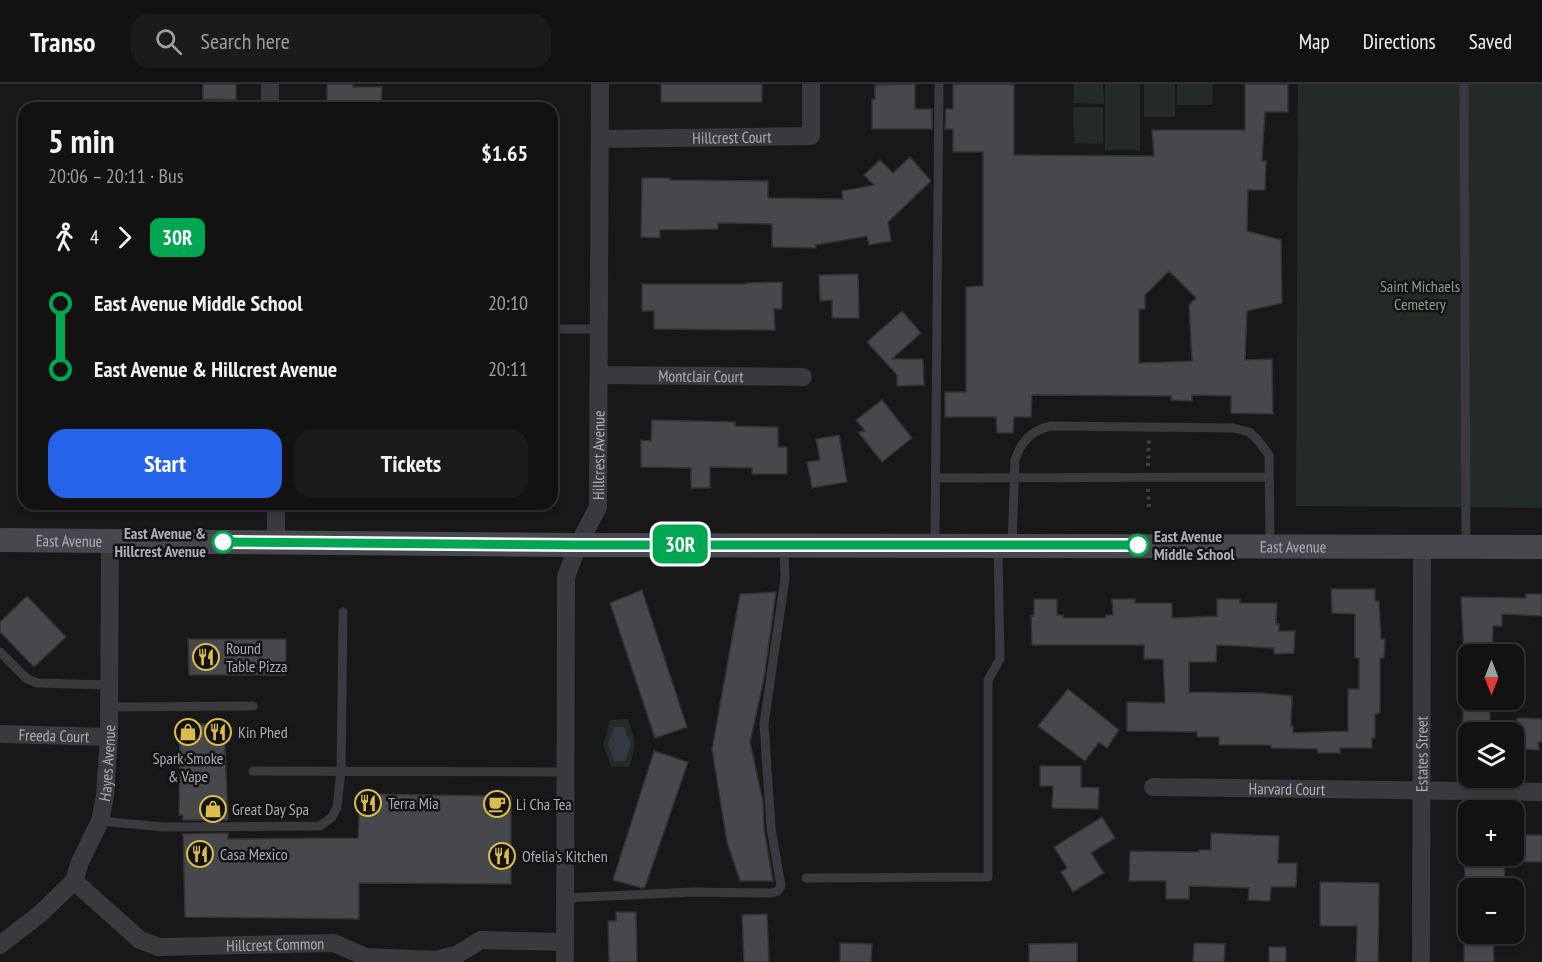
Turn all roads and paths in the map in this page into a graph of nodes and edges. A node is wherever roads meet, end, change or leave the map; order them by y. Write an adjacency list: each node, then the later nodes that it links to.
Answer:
1 (270, 84): 6 (street)
2 (600, 84): 7 (street, Hillcrest Avenue)
3 (811, 84): 7 (street, Hillcrest Court)
4 (939, 84): 16 (lane)
5 (1464, 84): 28 (lane)
6 (270, 102)
7 (600, 139): 9 (street, Hillcrest Avenue)
8 (558, 329): 9 (lane)
9 (599, 329): 10 (street, Hillcrest Avenue)
10 (599, 375): 11 (street, Montclair Court); 23 (street, Hillcrest Avenue)
11 (803, 377)
12 (1149, 427): 13 (lane); 14 (path); 15 (lane)
13 (1015, 477): 14 (lane); 16 (lane); 25 (lane)
14 (1148, 477): 15 (lane); 18 (path)
15 (1269, 477): 26 (lane)
16 (936, 478): 24 (lane)
17 (276, 510): 21 (street)
18 (1149, 510)
19 (0, 540): 20 (main road, East Avenue)
20 (110, 541): 21 (main road, East Avenue); 32 (street, Hayes Avenue)
21 (276, 542): 23 (main road, East Avenue)
22 (784, 544): 23 (main road, East Avenue); 24 (main road, East Avenue); 46 (lane)
23 (578, 545): 39 (street, Hillcrest Avenue)
24 (935, 545): 25 (main road, East Avenue)
25 (1005, 545): 26 (main road, East Avenue); 44 (lane)
26 (1270, 545): 27 (main road, East Avenue)
27 (1422, 546): 28 (main road, East Avenue); 41 (street, Estates Street)
28 (1467, 546): 29 (main road, East Avenue)
29 (1542, 547)
30 (343, 612): 38 (lane)
31 (0, 652): 32 (lane)
32 (109, 685): 34 (street, Hayes Avenue)
33 (253, 706): 34 (lane)
34 (109, 707): 36 (street, Hayes Avenue)
35 (0, 734): 36 (street, Freeda Court)
36 (109, 736): 43 (street, Hayes Avenue)
37 (253, 771): 38 (lane)
38 (341, 771): 39 (lane); 43 (lane)
39 (565, 772): 46 (street, Hillcrest Avenue)
40 (1153, 788): 41 (street, Harvard Court)
41 (1421, 790): 42 (street, Harvard Court); 50 (street, Estates Street)
42 (1542, 792)
43 (100, 820): 45 (street, Hayes Avenue)
44 (806, 878)
45 (74, 881): 47 (street, Hillcrest Common); 48 (street, Hayes Avenue)
46 (565, 898): 47 (street, Hillcrest Avenue)
47 (565, 942): 49 (street, Hillcrest Avenue)
48 (0, 945)
49 (565, 962)
50 (1421, 962)

